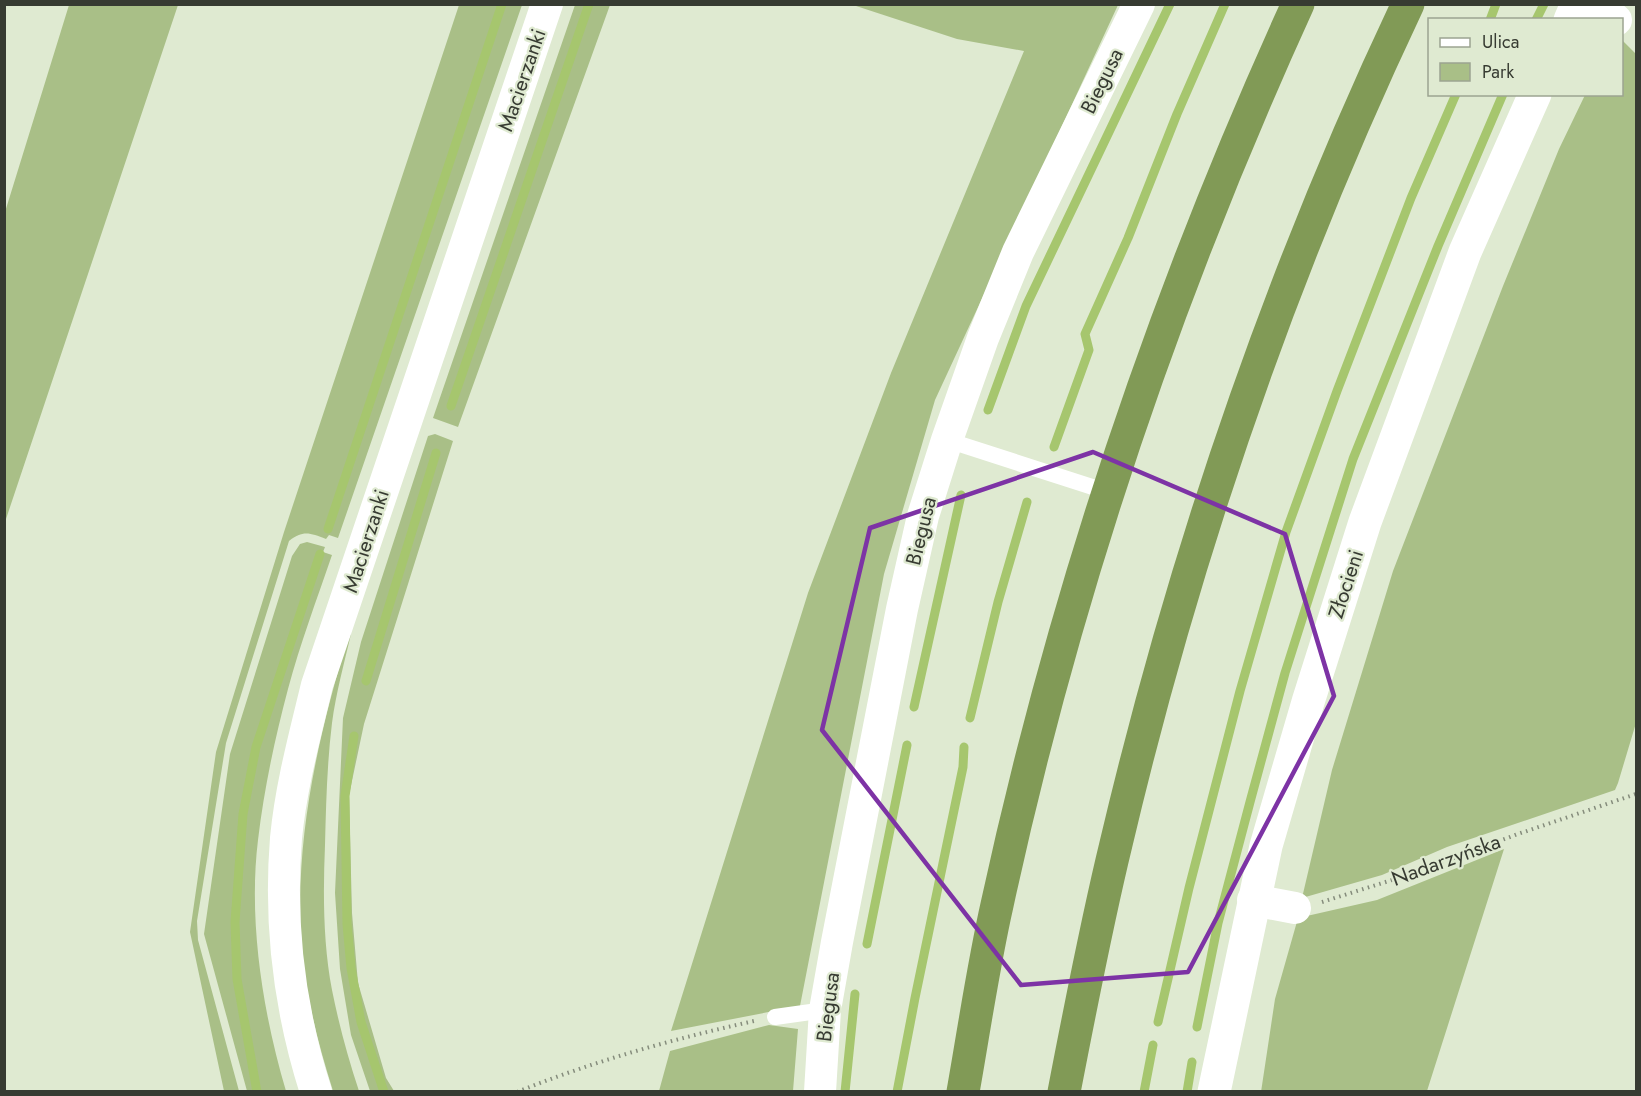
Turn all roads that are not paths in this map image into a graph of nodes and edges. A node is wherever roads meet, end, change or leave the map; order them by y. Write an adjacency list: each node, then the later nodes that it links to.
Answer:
1 (547, 4): 18 (street, Macierzanki)
2 (1139, 4): 12 (street, Biegusa)
3 (1298, 4): 13 (highway)
4 (1408, 4): 21 (highway)
5 (1577, 4): 7 (street)
6 (1598, 4): 8 (street)
7 (1571, 18)
8 (1614, 18)
9 (1623, 25): 10 (street)
10 (1636, 37)
11 (1534, 96): 14 (street, Złocieni)
12 (947, 440): 13 (lane); 16 (street, Biegusa)
13 (1108, 492): 20 (highway)
14 (1253, 900): 15 (street); 22 (street, Złocieni)
15 (1295, 908)
16 (825, 1010): 17 (lane); 19 (street, Biegusa)
17 (775, 1017)
18 (316, 1092)
19 (820, 1092)
20 (963, 1092)
21 (1064, 1092)
22 (1214, 1092)

